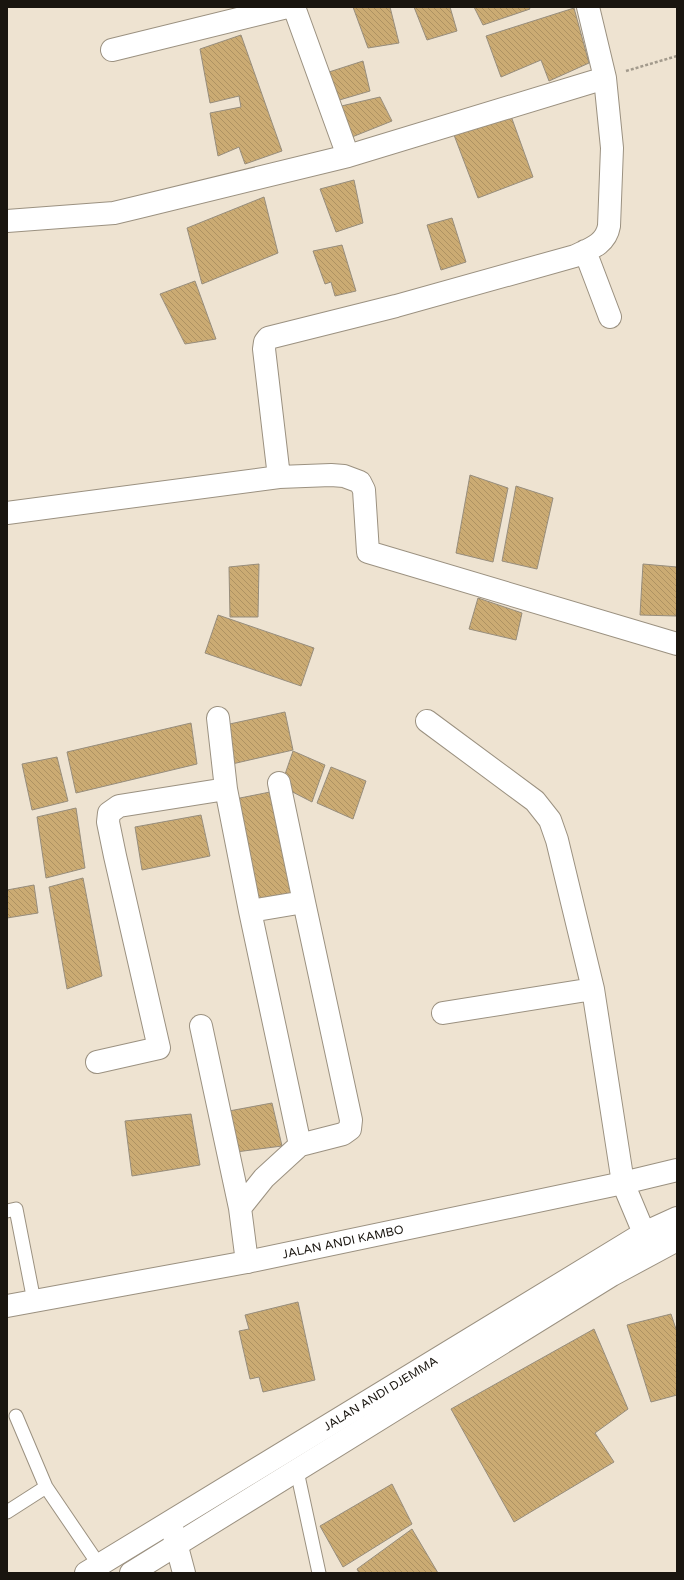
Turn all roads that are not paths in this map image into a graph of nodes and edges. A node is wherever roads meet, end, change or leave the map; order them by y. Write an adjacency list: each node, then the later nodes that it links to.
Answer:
1 (287, 7): 4 (main road)
2 (294, 7): 6 (main road)
3 (588, 7): 5 (main road)
4 (112, 50)
5 (605, 78): 6 (main road); 8 (main road)
6 (348, 156): 7 (main road)
7 (7, 221)
8 (585, 252): 9 (main road); 10 (main road)
9 (610, 317)
10 (279, 477): 11 (main road); 12 (main road)
11 (7, 513)
12 (677, 644)
13 (218, 718): 16 (main road)
14 (427, 721): 19 (main road)
15 (279, 783): 17 (main road)
16 (226, 789): 18 (main road); 22 (main road)
17 (304, 902): 18 (main road); 23 (main road)
18 (250, 911): 23 (main road)
19 (593, 989): 20 (main road); 25 (main road)
20 (443, 1013)
21 (201, 1026): 26 (main road)
22 (97, 1062)
23 (300, 1145): 26 (main road)
24 (677, 1170): 25 (main road, JALAN ANDI KAMBO)
25 (623, 1183): 30 (main road); 31 (main road, JALAN ANDI KAMBO)
26 (240, 1208): 31 (main road)
27 (7, 1211): 32 (lane)
28 (677, 1218): 30 (main road, JALAN ANDI DJEMMA)
29 (677, 1240): 30 (main road, JALAN ANDI DJEMMA)
30 (649, 1242): 35 (main road, JALAN ANDI DJEMMA); 38 (main road, JALAN ANDI DJEMMA)
31 (247, 1262): 32 (main road, JALAN ANDI KAMBO)
32 (34, 1302): 33 (main road, JALAN ANDI KAMBO)
33 (7, 1306)
34 (16, 1416): 36 (lane)
35 (297, 1471): 39 (main road, JALAN ANDI DJEMMA); 43 (lane)
36 (46, 1487): 37 (lane); 40 (lane)
37 (7, 1512)
38 (170, 1521): 39 (main road); 40 (main road, JALAN ANDI DJEMMA)
39 (177, 1545): 41 (main road, JALAN ANDI DJEMMA); 42 (main road)
40 (92, 1569)
41 (131, 1573)
42 (184, 1573)
43 (319, 1573)

